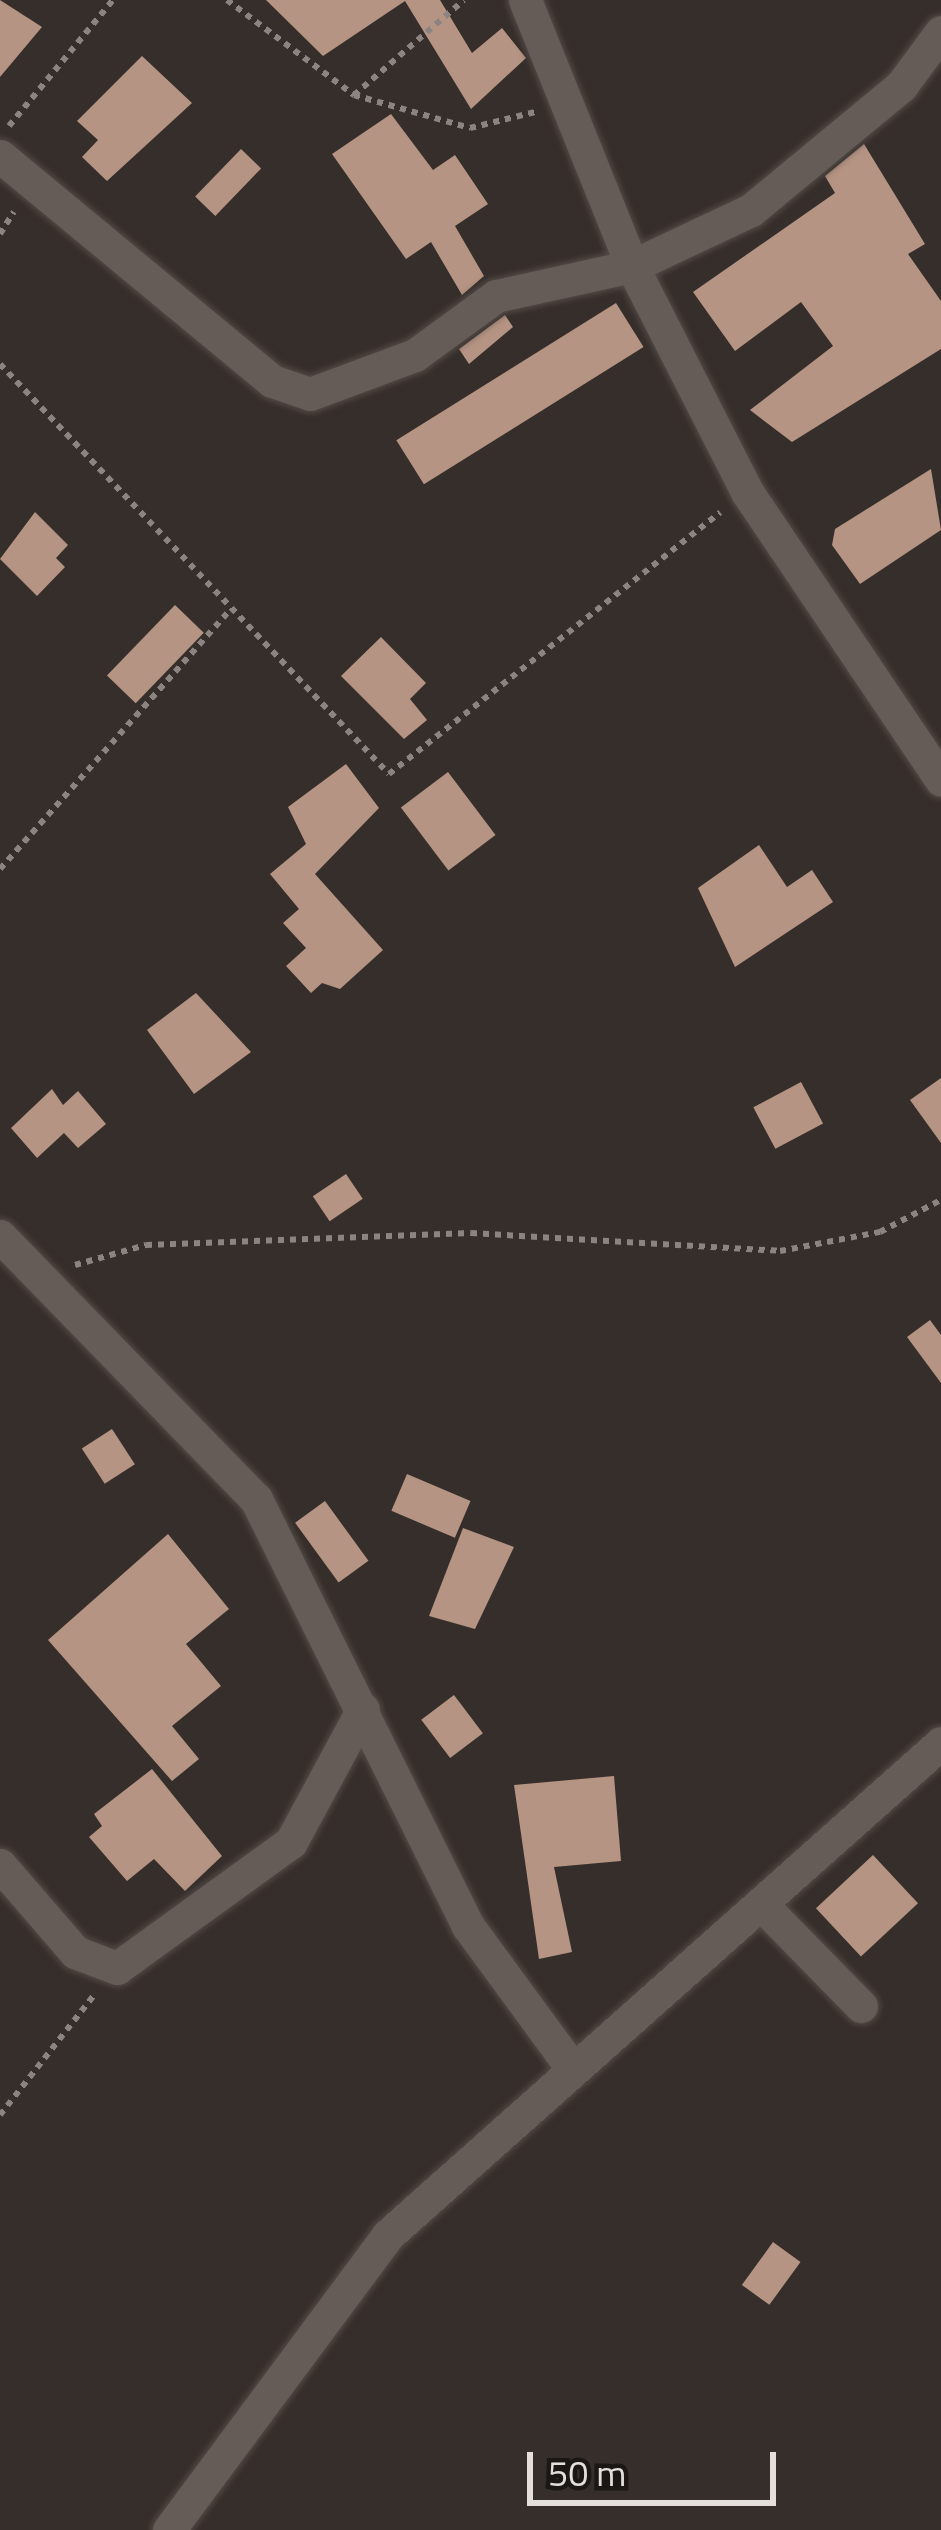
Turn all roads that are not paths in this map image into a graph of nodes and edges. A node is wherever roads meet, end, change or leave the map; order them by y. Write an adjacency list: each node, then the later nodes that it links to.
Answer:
1 (525, 0): 4 (street)
2 (941, 32): 4 (street)
3 (0, 156): 4 (street)
4 (632, 266): 5 (street)
5 (941, 779)
6 (0, 1236): 7 (street)
7 (363, 1709): 9 (street); 12 (street)
8 (941, 1743): 10 (street)
9 (0, 1864)
10 (763, 1906): 11 (street); 12 (street)
11 (861, 2006)
12 (572, 2068): 13 (street)
13 (169, 2530)

